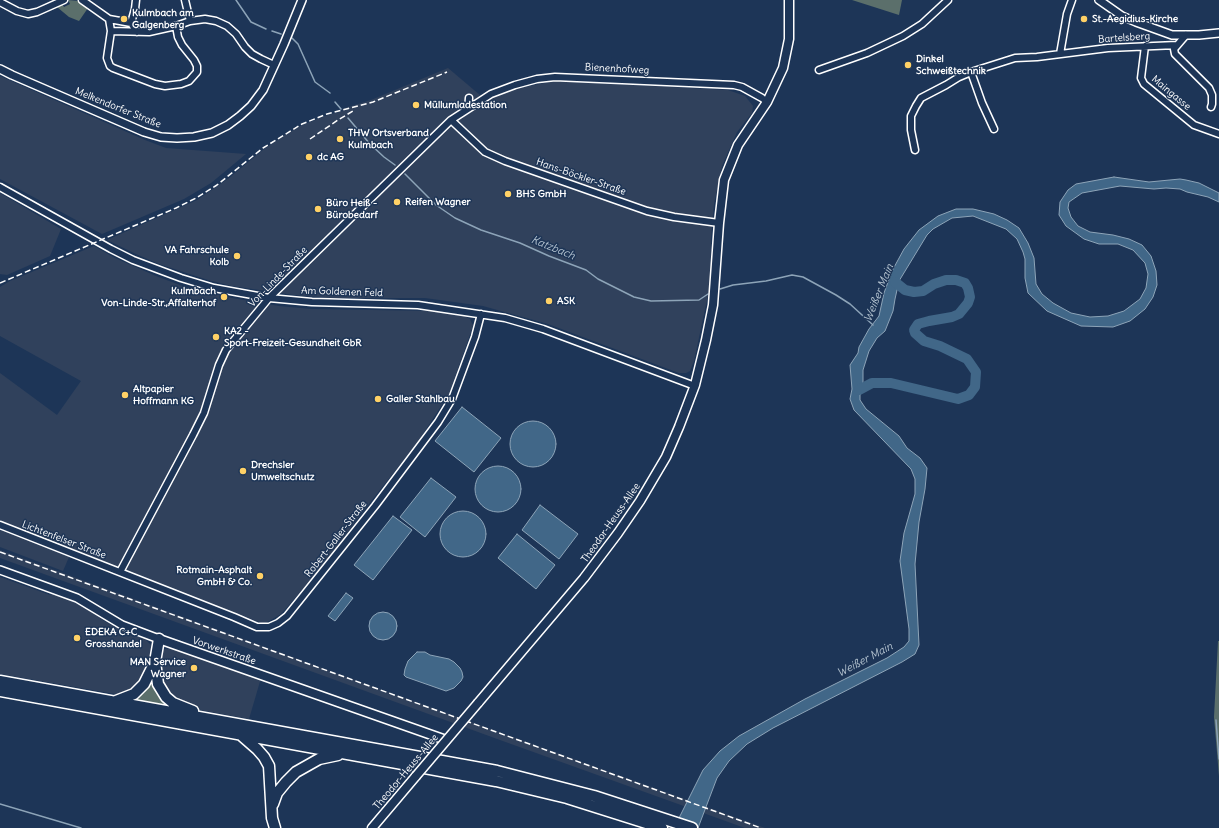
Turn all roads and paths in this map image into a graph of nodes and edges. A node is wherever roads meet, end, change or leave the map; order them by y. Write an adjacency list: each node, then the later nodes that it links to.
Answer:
1 (64, 0): 10 (street)
2 (82, 0): 11 (street)
3 (136, 0): 13 (street)
4 (185, 0): 12 (street)
5 (302, 0): 22 (street, Melkendorfer Straße)
6 (789, 0): 27 (main road, Theodor-Heuss-Allee)
7 (948, 0): 24 (street)
8 (1072, 0): 21 (street)
9 (1099, 0): 18 (street)
10 (0, 2)
11 (109, 19): 13 (street); 15 (street)
12 (190, 21): 14 (street); 22 (street)
13 (132, 23): 16 (street)
14 (176, 26): 15 (street); 16 (street)
15 (111, 31): 16 (street)
16 (137, 32)
17 (1219, 33): 18 (street)
18 (1186, 35): 19 (street)
19 (1177, 45): 20 (street, Bartelsberg); 28 (street)
20 (1145, 46): 21 (street, Bartelsberg); 32 (street, Maingasse)
21 (1060, 54): 25 (street, Bartelsberg)
22 (274, 65): 23 (street, Melkendorfer Straße)
23 (0, 69)
24 (819, 70)
25 (971, 72): 31 (street); 33 (street, Bartelsberg)
26 (469, 98): 29 (street)
27 (767, 102): 29 (street, Bienenhofweg); 35 (main road, Theodor-Heuss-Allee)
28 (1212, 105)
29 (468, 109): 30 (street, Von-Linde-Straße)
30 (451, 120): 35 (street, Hans-Böckler-Straße); 36 (street, Von-Linde-Straße)
31 (994, 129)
32 (1219, 134)
33 (915, 150)
34 (0, 187): 36 (street, Am Goldenen Feld)
35 (719, 223): 38 (main road, Theodor-Heuss-Allee)
36 (269, 298): 37 (street, Am Goldenen Feld); 41 (street, Von-Linde-Straße)
37 (481, 314): 38 (street, Am Goldenen Feld); 41 (street, Robert-Galler-Straße)
38 (695, 386): 49 (main road, Theodor-Heuss-Allee, bridge)
39 (0, 525): 41 (street, Lichtenfelser Straße)
40 (0, 570): 42 (street, Vorwerkstraße)
41 (120, 572)
42 (159, 639): 43 (highway); 49 (main road, Vorwerkstraße)
43 (154, 662): 46 (highway); 47 (highway)
44 (0, 681): 46 (highway)
45 (0, 691): 48 (highway)
46 (115, 702): 47 (highway)
47 (211, 719): 51 (highway)
48 (239, 734): 50 (highway); 52 (highway)
49 (446, 740): 55 (main road, Theodor-Heuss-Allee, bridge)
50 (343, 753): 51 (highway); 52 (highway)
51 (501, 777): 53 (highway); 53 (highway)
52 (272, 806): 54 (highway)
53 (638, 815): 56 (highway); 57 (highway)
54 (275, 828)
55 (372, 828)
56 (662, 828)
57 (692, 828)

